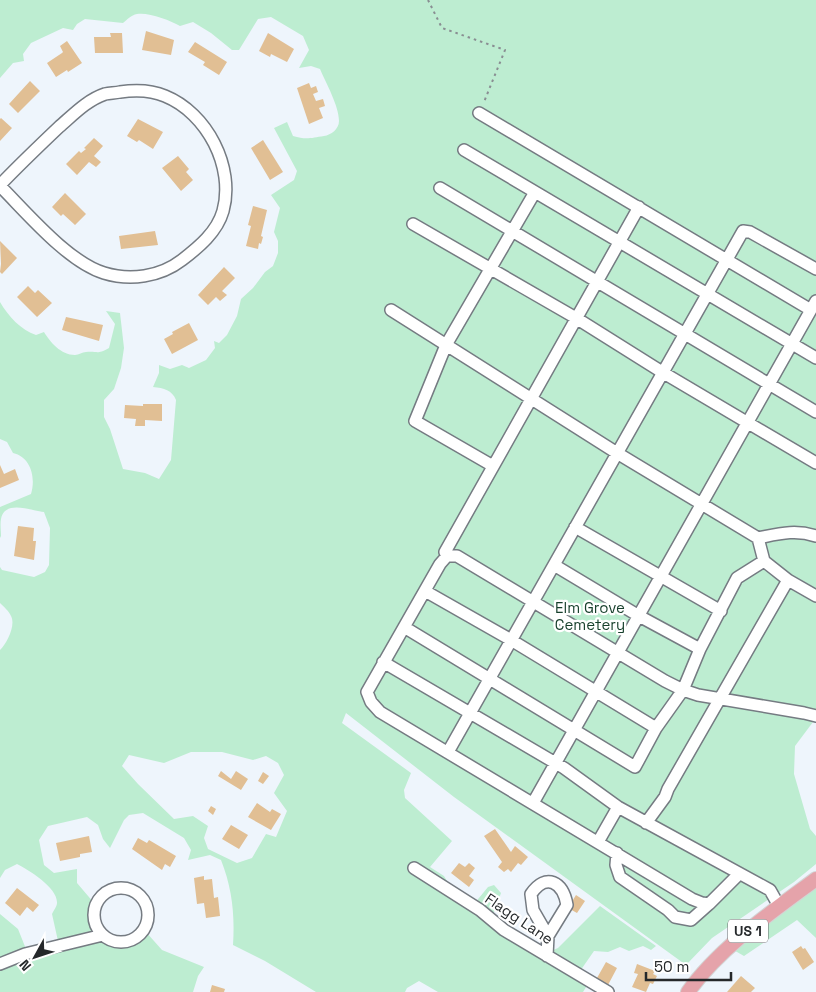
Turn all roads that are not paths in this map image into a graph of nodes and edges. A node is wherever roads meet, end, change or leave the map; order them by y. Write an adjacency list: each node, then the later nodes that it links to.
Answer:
1 (479, 113): 6 (street)
2 (464, 150): 5 (street)
3 (0, 186): 3 (street)
4 (440, 188): 8 (street)
5 (535, 192): 8 (street); 9 (street)
6 (639, 207): 9 (street); 10 (street)
7 (413, 224): 11 (street)
8 (512, 231): 11 (street); 13 (street)
9 (618, 242): 13 (street); 14 (street)
10 (726, 259): 12 (street); 14 (street); 15 (street)
11 (490, 269): 17 (street); 20 (street)
12 (816, 269)
13 (597, 280): 17 (street); 18 (street)
14 (707, 294): 18 (street); 19 (street)
15 (814, 305): 19 (street)
16 (391, 310): 20 (street)
17 (576, 318): 22 (street); 24 (street)
18 (684, 334): 22 (street); 23 (street)
19 (792, 344): 21 (street); 23 (street)
20 (446, 345): 24 (street); 29 (street)
21 (816, 358)
22 (662, 372): 26 (street); 27 (street)
23 (769, 384): 25 (street); 26 (street)
24 (530, 399): 27 (street); 29 (street)
25 (816, 412)
26 (747, 423): 28 (street); 30 (street)
27 (617, 453): 30 (street); 31 (street)
28 (816, 463)
29 (493, 466): 34 (street)
30 (702, 504): 33 (street); 37 (street)
31 (575, 527): 36 (street); 37 (street)
32 (816, 536): 33 (street)
33 (758, 538): 35 (street)
34 (447, 556): 39 (street); 41 (street)
35 (764, 561): 38 (street); 42 (street)
36 (554, 565): 41 (street); 43 (street)
37 (661, 577): 42 (street); 43 (street)
38 (788, 580): 40 (street); 52 (street)
39 (424, 591): 44 (street); 45 (street)
40 (816, 596)
41 (533, 602): 45 (street); 47 (street)
42 (720, 611): 46 (street)
43 (638, 616): 46 (street); 47 (street)
44 (404, 627): 48 (street); 49 (street)
45 (511, 640): 49 (street); 51 (street)
46 (700, 649): 50 (street)
47 (618, 653): 50 (street); 51 (street)
48 (383, 662): 53 (street); 57 (street)
49 (489, 679): 53 (street); 56 (street)
50 (683, 690): 52 (street); 55 (street)
51 (596, 693): 55 (street); 56 (street)
52 (721, 699): 54 (street); 61 (street)
53 (470, 713): 57 (street); 58 (street)
54 (816, 716)
55 (656, 728): 56 (street)
56 (574, 730): 58 (street)
57 (448, 752): 59 (street)
58 (556, 763): 59 (street); 60 (street)
59 (533, 803): 62 (street)
60 (618, 807): 61 (street); 62 (street)
61 (646, 823): 65 (street)
62 (598, 842): 63 (street)
63 (617, 853): 67 (street); 67 (street)
64 (414, 868): 71 (street, Flagg Lane)
65 (739, 874): 67 (street); 68 (street)
66 (816, 879): 68 (main road, US 1)
67 (710, 904)
68 (779, 906): 74 (main road, US 1)
69 (103, 935): 69 (street); 72 (street)
70 (548, 936): 71 (street)
71 (546, 956): 73 (street, Flagg Lane)
72 (0, 964)
73 (608, 992)
74 (688, 992)

